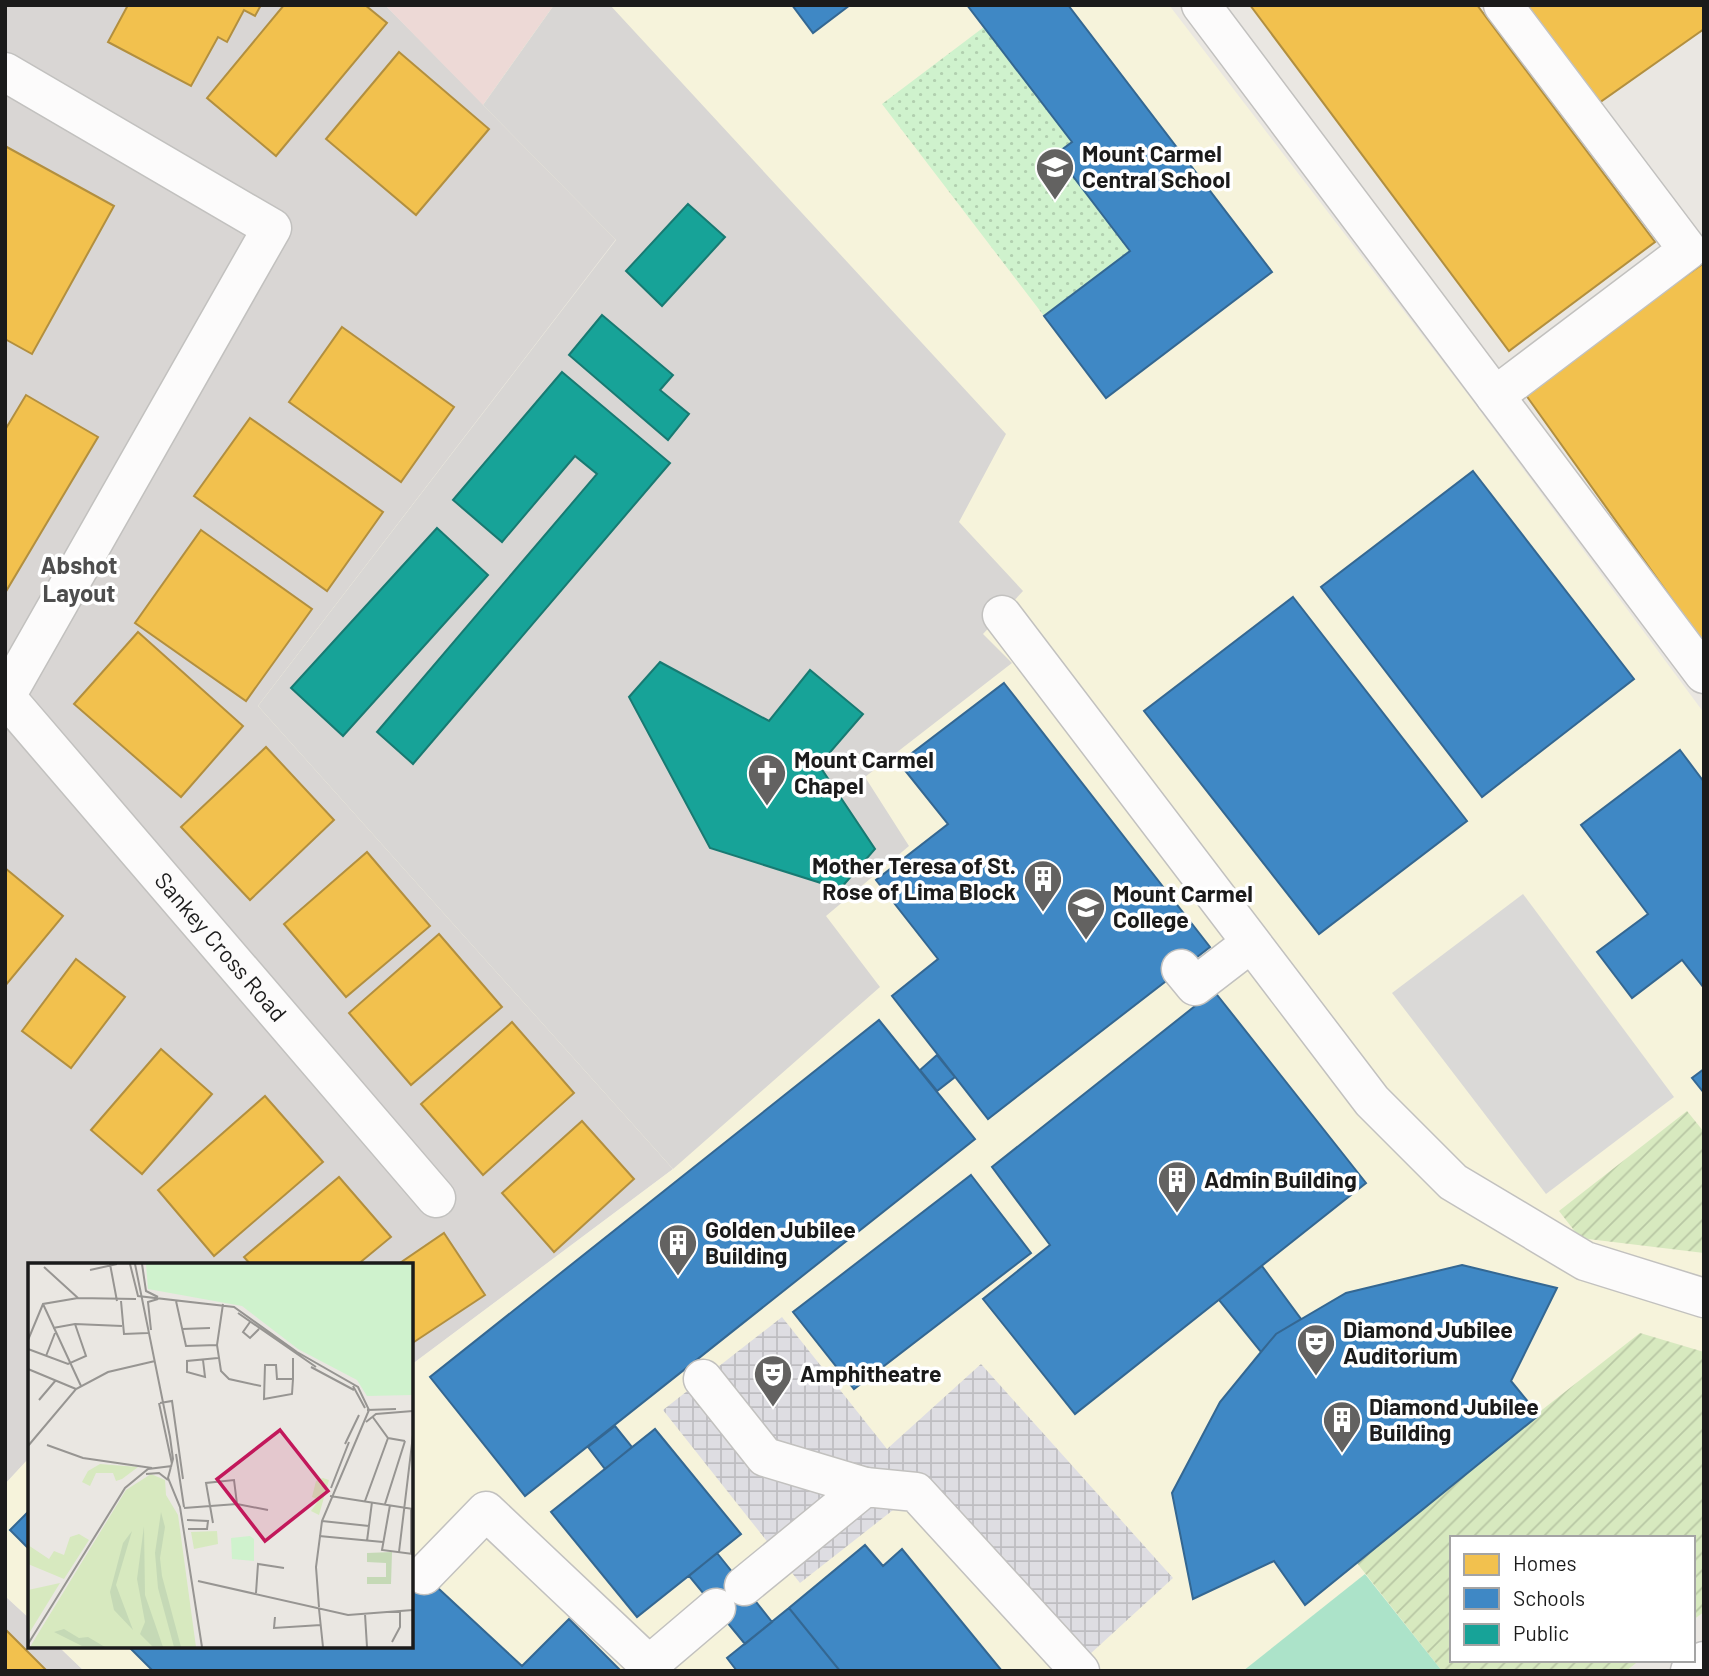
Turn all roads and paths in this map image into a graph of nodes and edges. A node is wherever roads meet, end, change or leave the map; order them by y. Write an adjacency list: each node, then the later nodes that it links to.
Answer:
1 (1201, 5): 4 (street)
2 (1503, 5): 4 (street)
3 (5, 72): 7 (street)
4 (1495, 396): 6 (street)
5 (1002, 615): 8 (street)
6 (1704, 674)
7 (6, 696): 10 (street, Sankey Cross Road)
8 (1251, 943): 9 (street); 11 (street)
9 (1181, 969)
10 (436, 1198)
11 (1704, 1298)
12 (703, 1379): 13 (street)
13 (865, 1487): 14 (street); 16 (street)
14 (424, 1576)
15 (1704, 1661): 17 (street)
16 (1080, 1671)
17 (1690, 1671)

